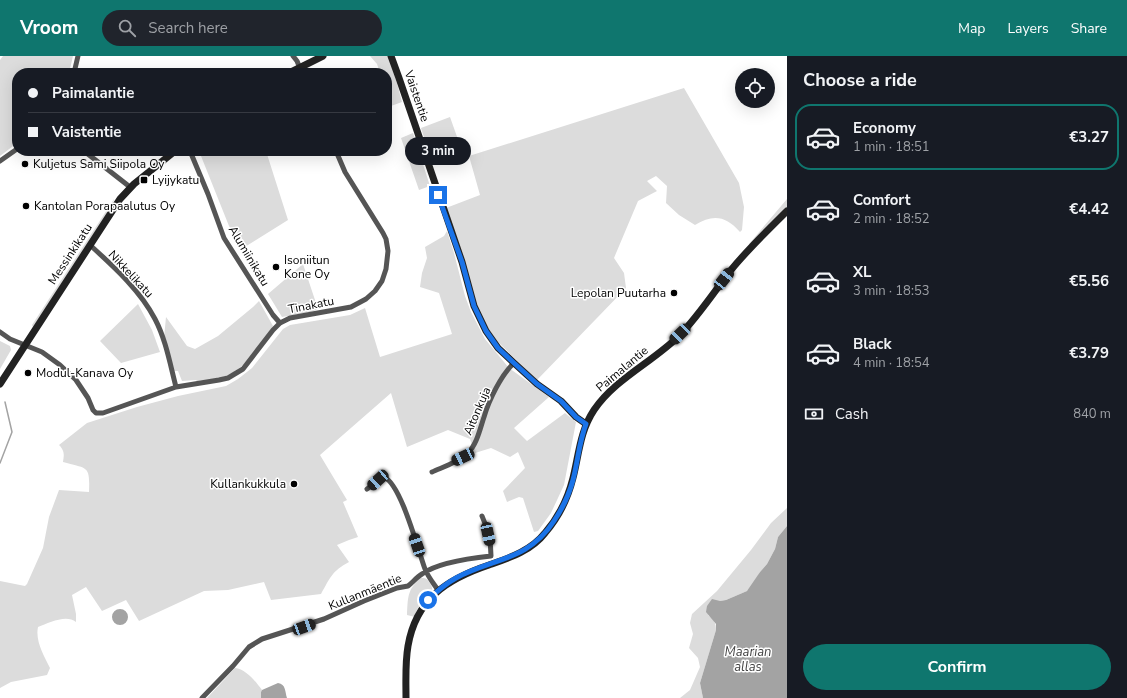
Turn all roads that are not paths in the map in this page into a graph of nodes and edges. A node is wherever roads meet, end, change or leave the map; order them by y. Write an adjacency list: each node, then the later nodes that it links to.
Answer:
1 (78, 56): 5 (street)
2 (293, 56): 6 (street)
3 (323, 56): 7 (street)
4 (390, 56): 20 (street, Vaistentie)
5 (75, 68)
6 (300, 68)
7 (304, 68)
8 (12, 153): 13 (street)
9 (90, 156): 14 (street)
10 (169, 156): 14 (street, Messinkikatu)
11 (192, 156): 17 (street, Alumiinikatu)
12 (338, 156): 17 (street, Tinakatu)
13 (0, 161)
14 (130, 188): 16 (street, Messinkikatu)
15 (787, 211): 23 (street, Paimalantie)
16 (90, 245): 19 (street, Messinkikatu); 22 (street, Nikkelikatu)
17 (280, 323): 22 (street, Tinakatu)
18 (0, 332): 19 (street)
19 (25, 345): 21 (street, Messinkikatu); 22 (street, Tinakatu)
20 (514, 363): 23 (street, Vaistentie); 24 (street, Aitonkuja)
21 (0, 384)
22 (176, 387)
23 (586, 424): 28 (street, Paimalantie)
24 (432, 472)
25 (367, 489): 27 (street)
26 (482, 516): 27 (street, Kullanmäentie)
27 (426, 571): 28 (street); 29 (street, Kullanmäentie)
28 (438, 590): 30 (street, Paimalantie)
29 (202, 698)
30 (406, 698)

